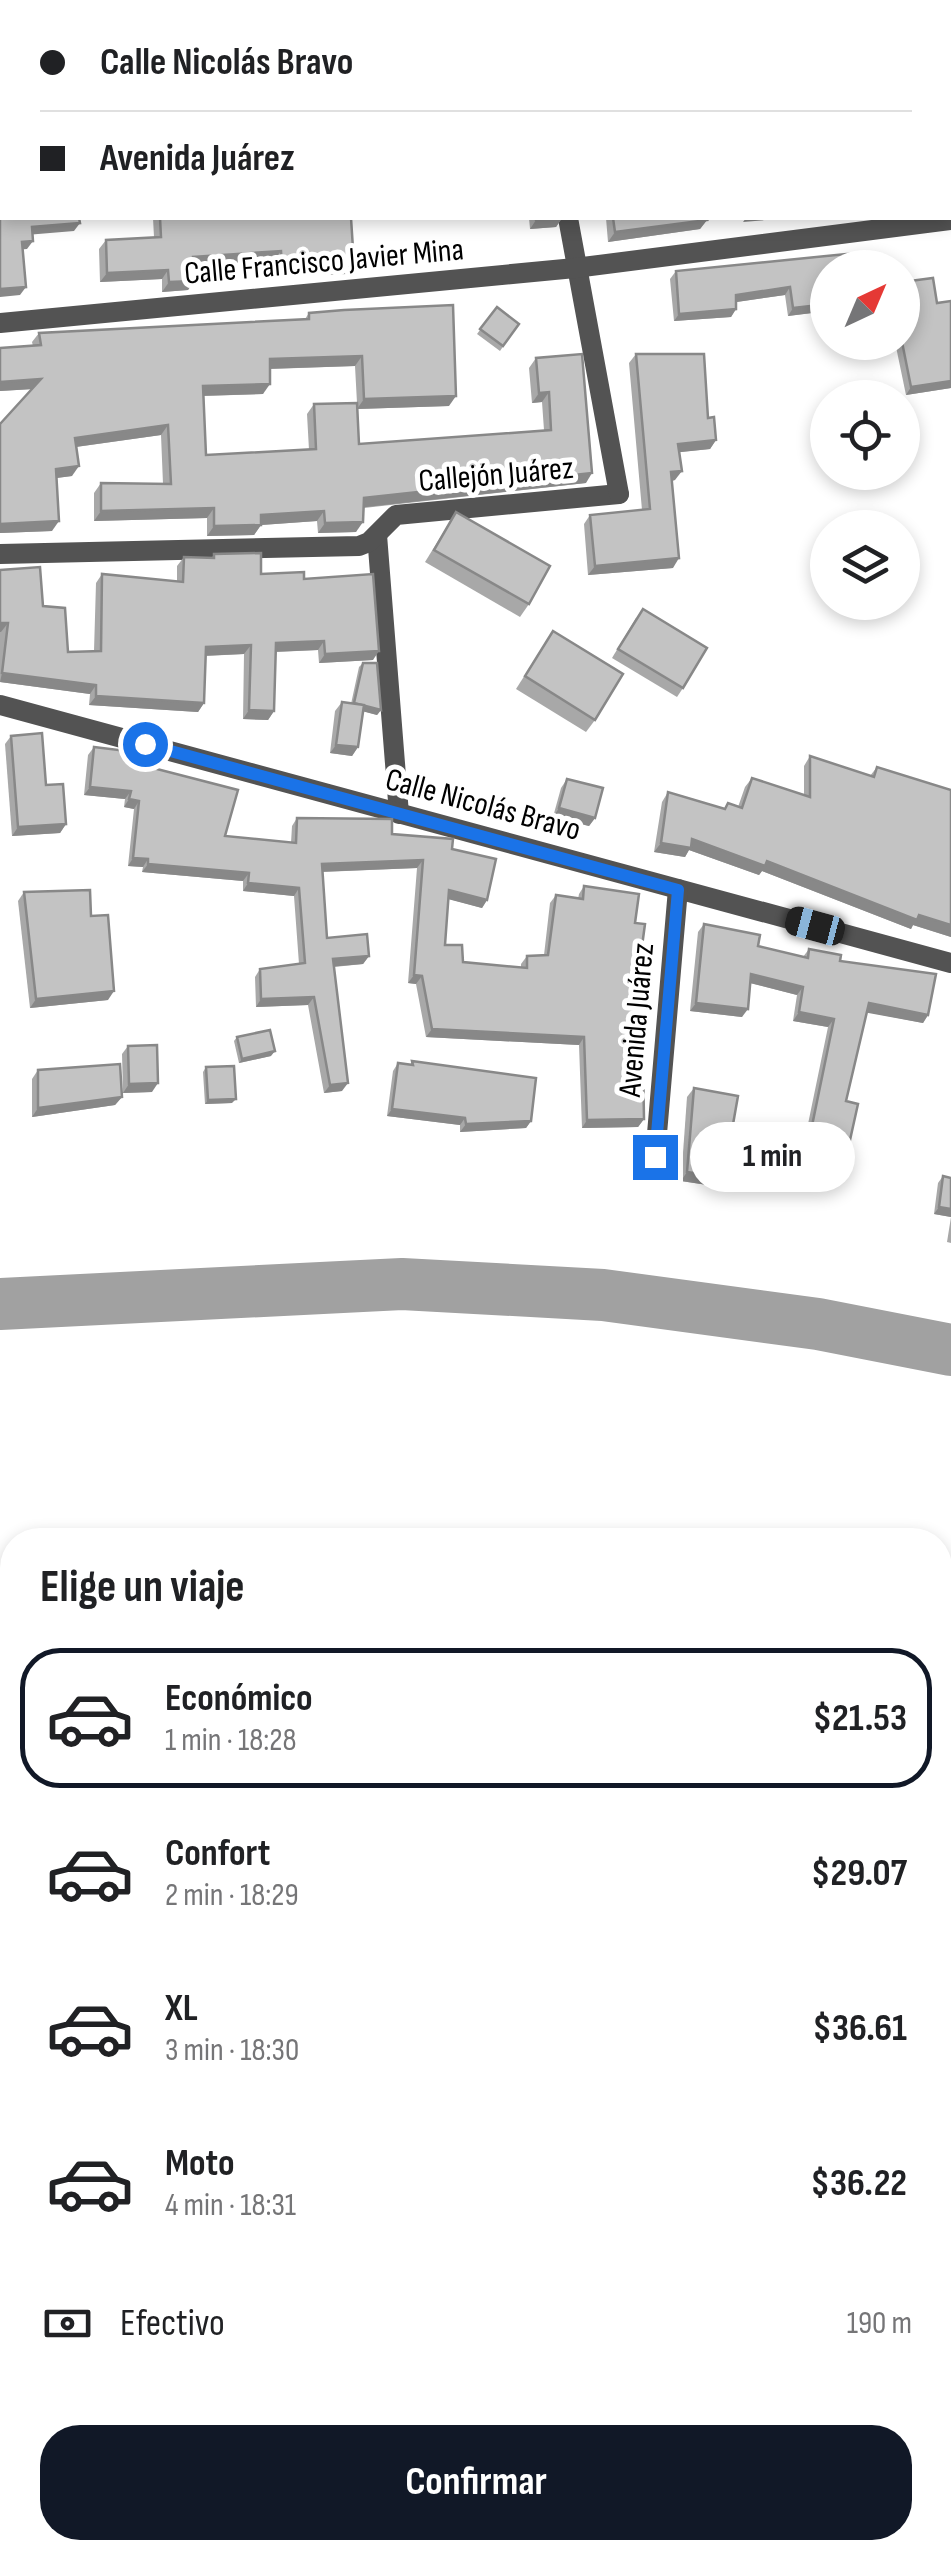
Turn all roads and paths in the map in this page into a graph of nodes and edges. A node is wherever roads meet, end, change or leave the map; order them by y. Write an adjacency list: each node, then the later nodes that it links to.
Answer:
1 (568, 220): 3 (street)
2 (951, 220): 3 (street, Calle Francisco Javier Mina)
3 (576, 268): 4 (street, Calle Francisco Javier Mina); 5 (street, Callejón Juárez)
4 (0, 322)
5 (377, 535): 6 (street, Callejón Juárez); 8 (street)
6 (0, 554)
7 (0, 705): 8 (street, Calle Nicolás Bravo)
8 (399, 814): 9 (street, Calle Nicolás Bravo)
9 (678, 890): 10 (street, Calle Nicolás Bravo); 11 (street, Avenida Juárez)
10 (951, 964)
11 (655, 1157)

